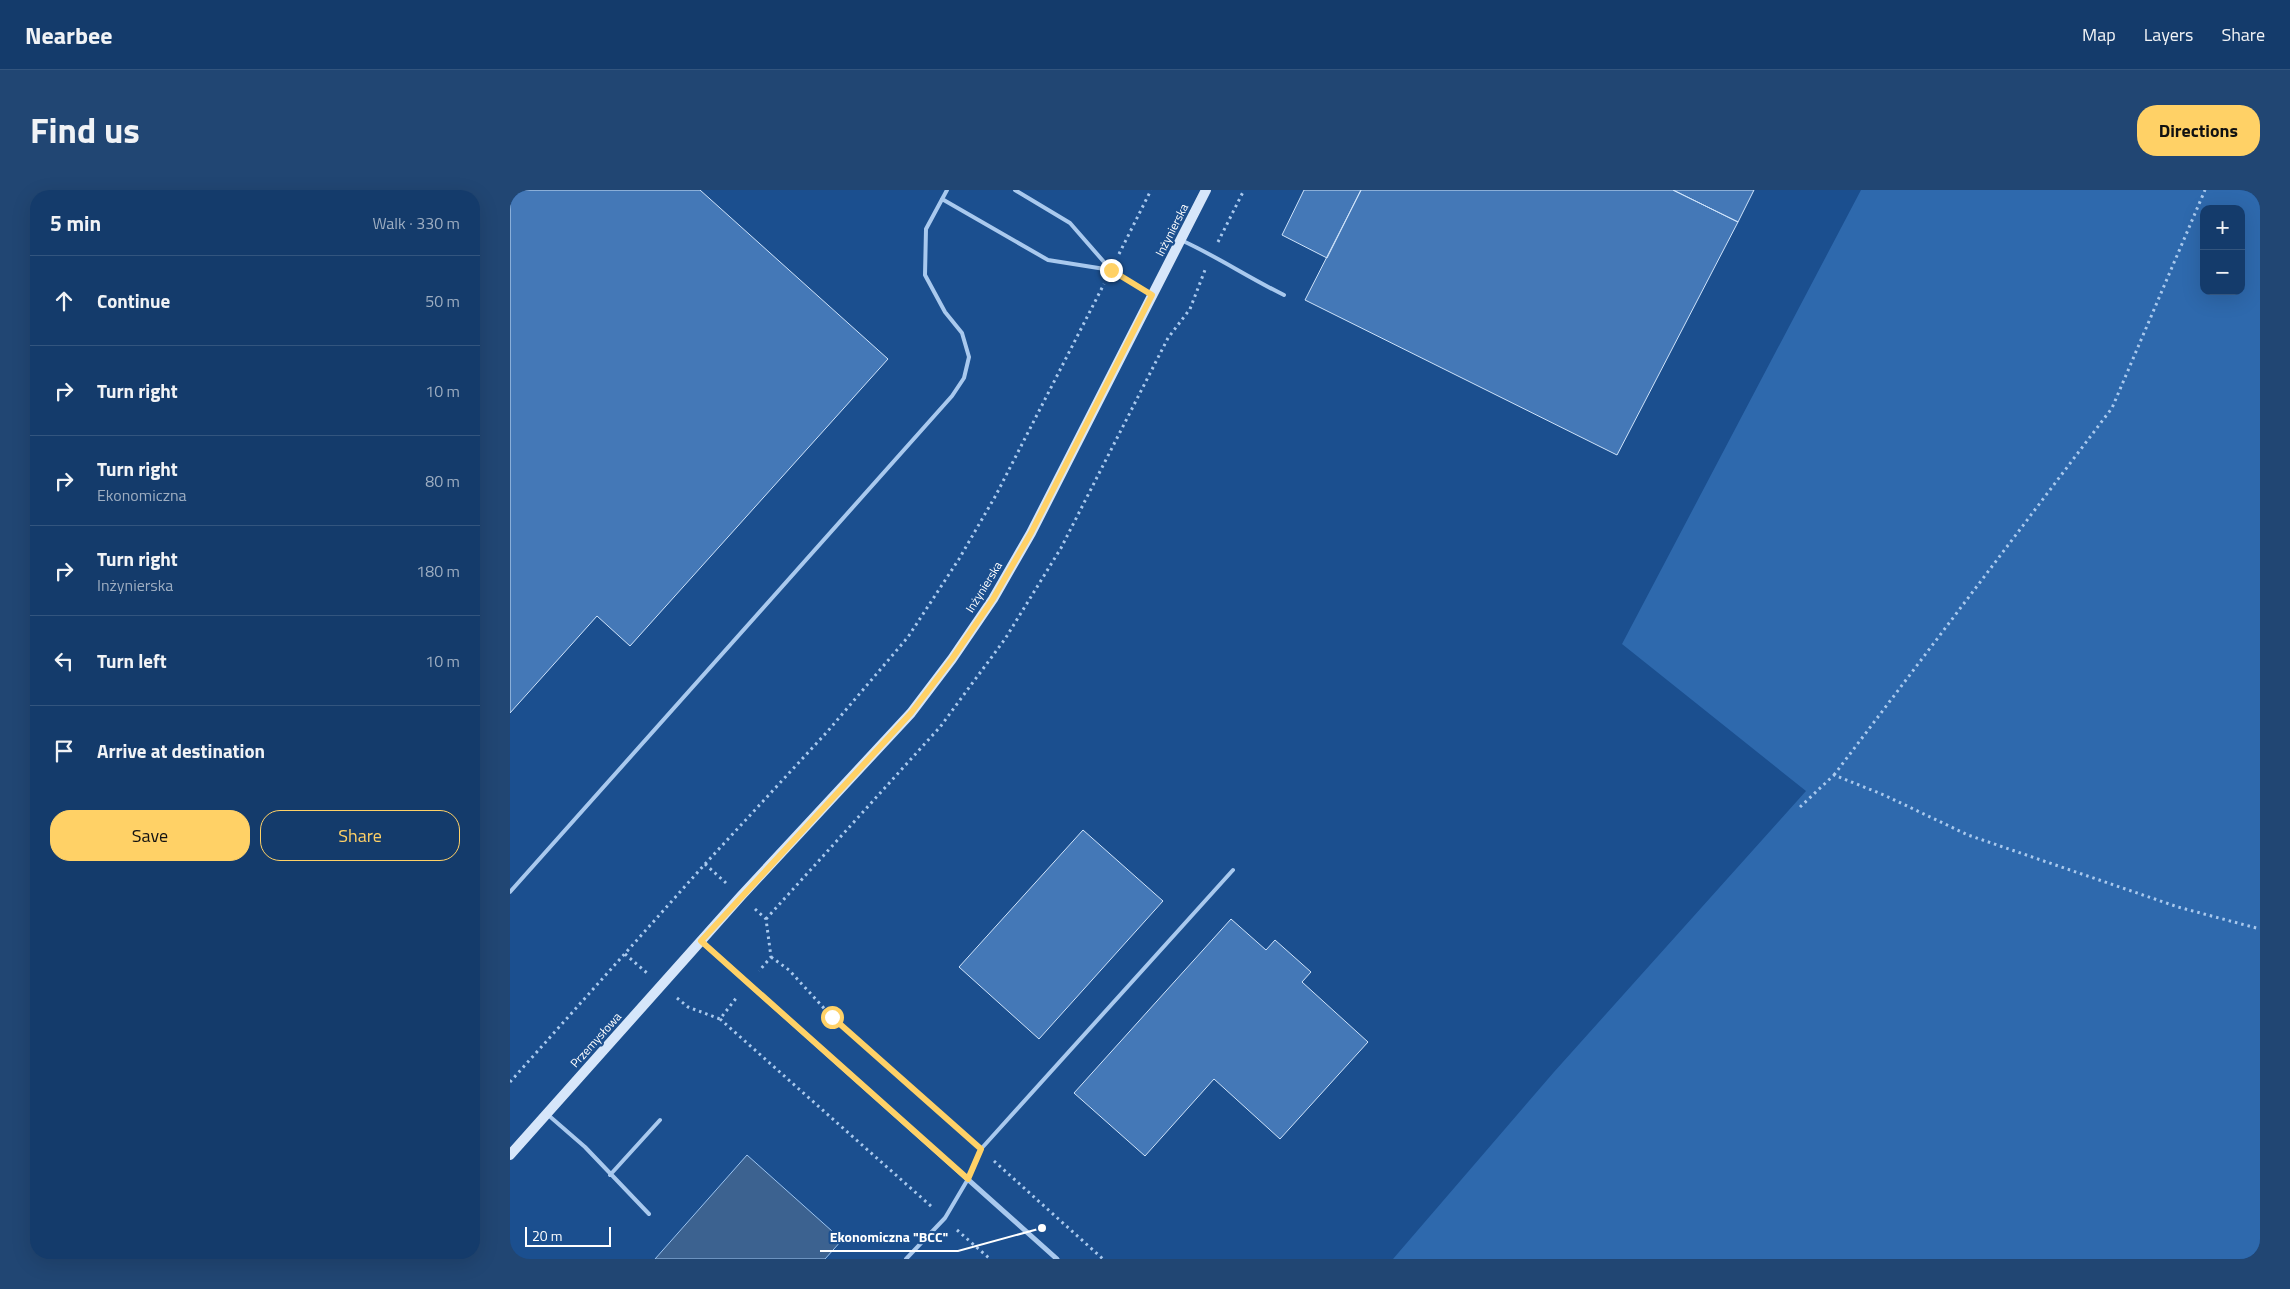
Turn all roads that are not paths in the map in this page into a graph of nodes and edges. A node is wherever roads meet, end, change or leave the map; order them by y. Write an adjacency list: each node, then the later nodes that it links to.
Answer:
1 (948, 190): 4 (lane)
2 (1015, 190): 6 (lane)
3 (1206, 190): 5 (street, Inżynierska)
4 (942, 199): 6 (lane); 10 (lane)
5 (1181, 240): 7 (street, Inżynierska); 8 (lane)
6 (1111, 270): 7 (lane)
7 (1152, 295): 11 (street, Inżynierska)
8 (1284, 295)
9 (1233, 870): 16 (lane)
10 (510, 892)
11 (701, 941): 12 (street, Przemysłowa); 16 (street)
12 (547, 1114): 14 (street, Przemysłowa); 15 (lane)
13 (660, 1120): 15 (lane)
14 (510, 1155)
15 (610, 1175): 17 (lane)
16 (968, 1179): 18 (lane); 19 (street)
17 (649, 1214)
18 (906, 1259)
19 (1057, 1259)

